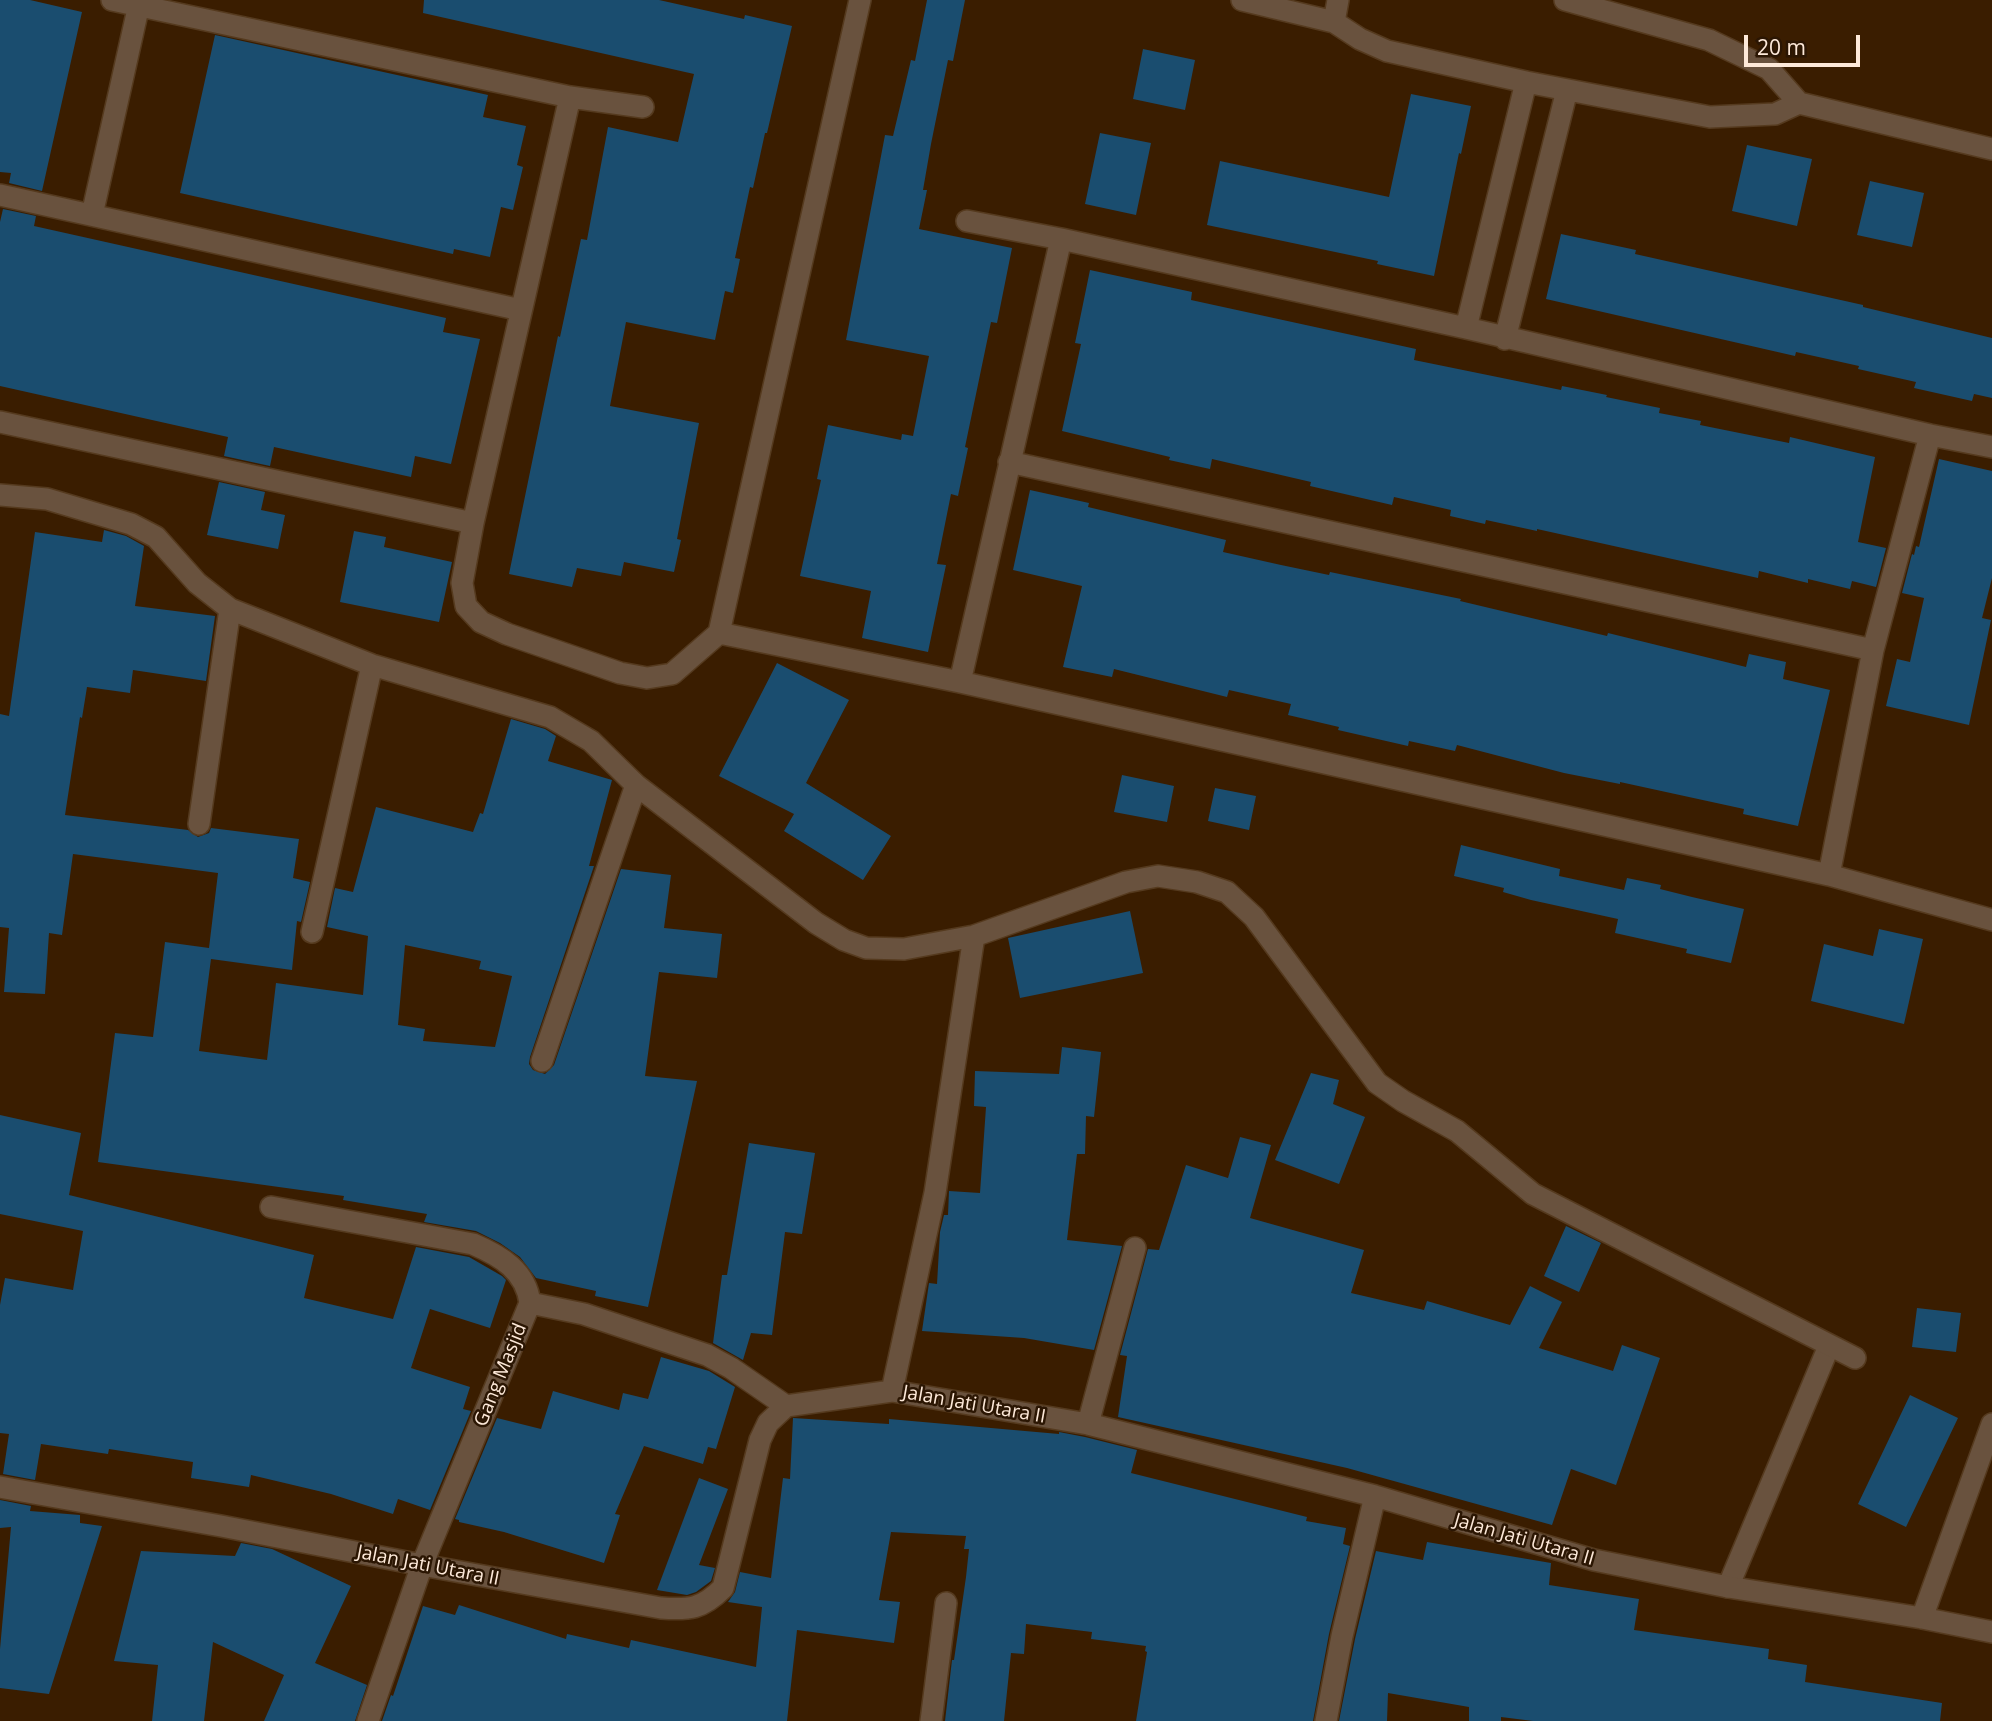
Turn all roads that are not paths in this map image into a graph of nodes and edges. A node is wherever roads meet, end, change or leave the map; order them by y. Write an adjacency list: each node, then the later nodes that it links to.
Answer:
1 (112, 0): 6 (street)
2 (860, 0): 28 (street)
3 (1242, 0): 7 (street)
4 (1338, 0): 7 (street)
5 (1572, 0): 11 (street)
6 (140, 3): 10 (street); 15 (street)
7 (1334, 22): 8 (street)
8 (1526, 82): 9 (street); 19 (street)
9 (1567, 90): 11 (street); 20 (street)
10 (570, 97): 12 (street); 18 (street)
11 (1799, 103): 13 (street)
12 (643, 107)
13 (1992, 149)
14 (0, 195): 15 (street)
15 (92, 215): 18 (street)
16 (967, 221): 17 (street)
17 (1060, 239): 19 (street); 24 (street)
18 (521, 310): 26 (street)
19 (1466, 328): 20 (street)
20 (1505, 339): 22 (street)
21 (0, 422): 26 (street)
22 (1930, 435): 23 (street); 29 (street)
23 (1992, 447)
24 (1009, 462): 29 (street); 31 (street)
25 (0, 495): 27 (street)
26 (473, 523): 28 (street)
27 (230, 609): 30 (street); 33 (street)
28 (719, 633): 31 (street)
29 (1873, 650): 34 (street)
30 (372, 665): 32 (street); 36 (street)
31 (960, 682): 34 (street)
32 (636, 785): 37 (street); 38 (street)
33 (199, 824)
34 (1829, 875): 35 (street)
35 (1992, 920)
36 (312, 932)
37 (974, 936): 42 (street); 44 (street)
38 (542, 1062)
39 (271, 1208): 41 (street, Gang Masjid)
40 (1135, 1248): 46 (street)
41 (530, 1304): 45 (street); 50 (street, Gang Masjid)
42 (1829, 1346): 43 (street); 51 (street)
43 (1856, 1358)
44 (892, 1391): 45 (street, Jalan Jati Utara II); 46 (street, Jalan Jati Utara II)
45 (786, 1406): 50 (street, Jalan Jati Utara II)
46 (1088, 1424): 49 (street, Jalan Jati Utara II)
47 (1992, 1426): 53 (street)
48 (0, 1487): 50 (street, Jalan Jati Utara II)
49 (1375, 1496): 51 (street, Jalan Jati Utara II); 57 (street)
50 (422, 1565): 55 (street, Gang Masjid)
51 (1728, 1587): 53 (street, Jalan Jati Utara II)
52 (946, 1603): 56 (street)
53 (1922, 1618): 54 (street, Jalan Jati Utara II)
54 (1992, 1632)
55 (368, 1721)
56 (931, 1721)
57 (1326, 1721)

